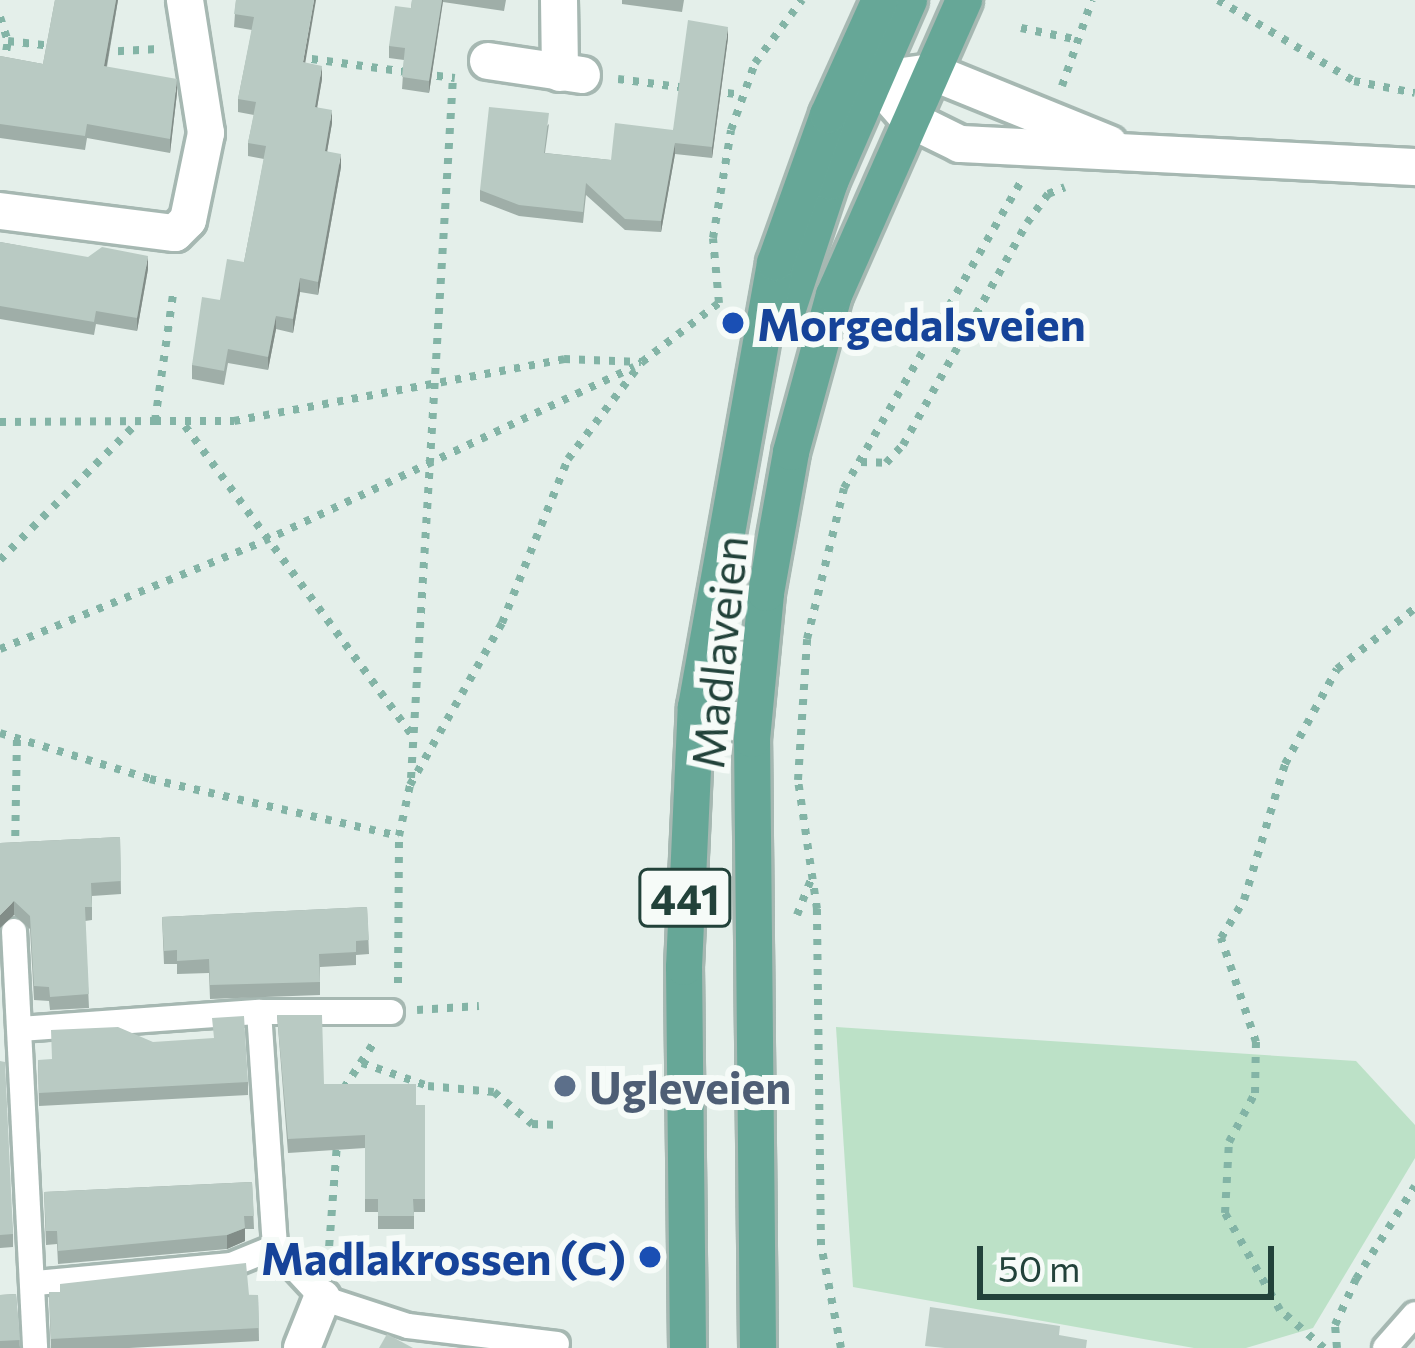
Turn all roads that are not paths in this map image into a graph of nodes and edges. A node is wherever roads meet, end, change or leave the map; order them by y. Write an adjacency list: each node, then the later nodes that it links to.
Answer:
1 (184, 0): 12 (street)
2 (559, 0): 6 (street)
3 (880, 0): 13 (main road, Madlaveien / 441)
4 (909, 0): 8 (main road, Madlaveien / 441)
5 (964, 0): 7 (main road, Madlaveien / 441)
6 (488, 61)
7 (932, 72): 8 (street); 9 (main road, Madlaveien / 441); 10 (street)
8 (875, 80): 9 (street); 13 (main road, Madlaveien / 441)
9 (909, 119): 10 (street); 26 (main road, Madlaveien / 441)
10 (1120, 149): 11 (street)
11 (1415, 167)
12 (0, 211)
13 (740, 452): 25 (main road, Madlaveien / 441)
14 (14, 931): 17 (lane)
15 (259, 1012): 16 (lane); 17 (lane); 18 (lane)
16 (392, 1012)
17 (20, 1030): 19 (lane)
18 (275, 1246): 19 (lane); 20 (lane)
19 (36, 1283): 23 (lane)
20 (322, 1298): 22 (lane); 24 (street)
21 (1415, 1314): 27 (lane)
22 (556, 1344)
23 (35, 1348)
24 (302, 1348)
25 (688, 1348)
26 (758, 1348)
27 (1385, 1348)

